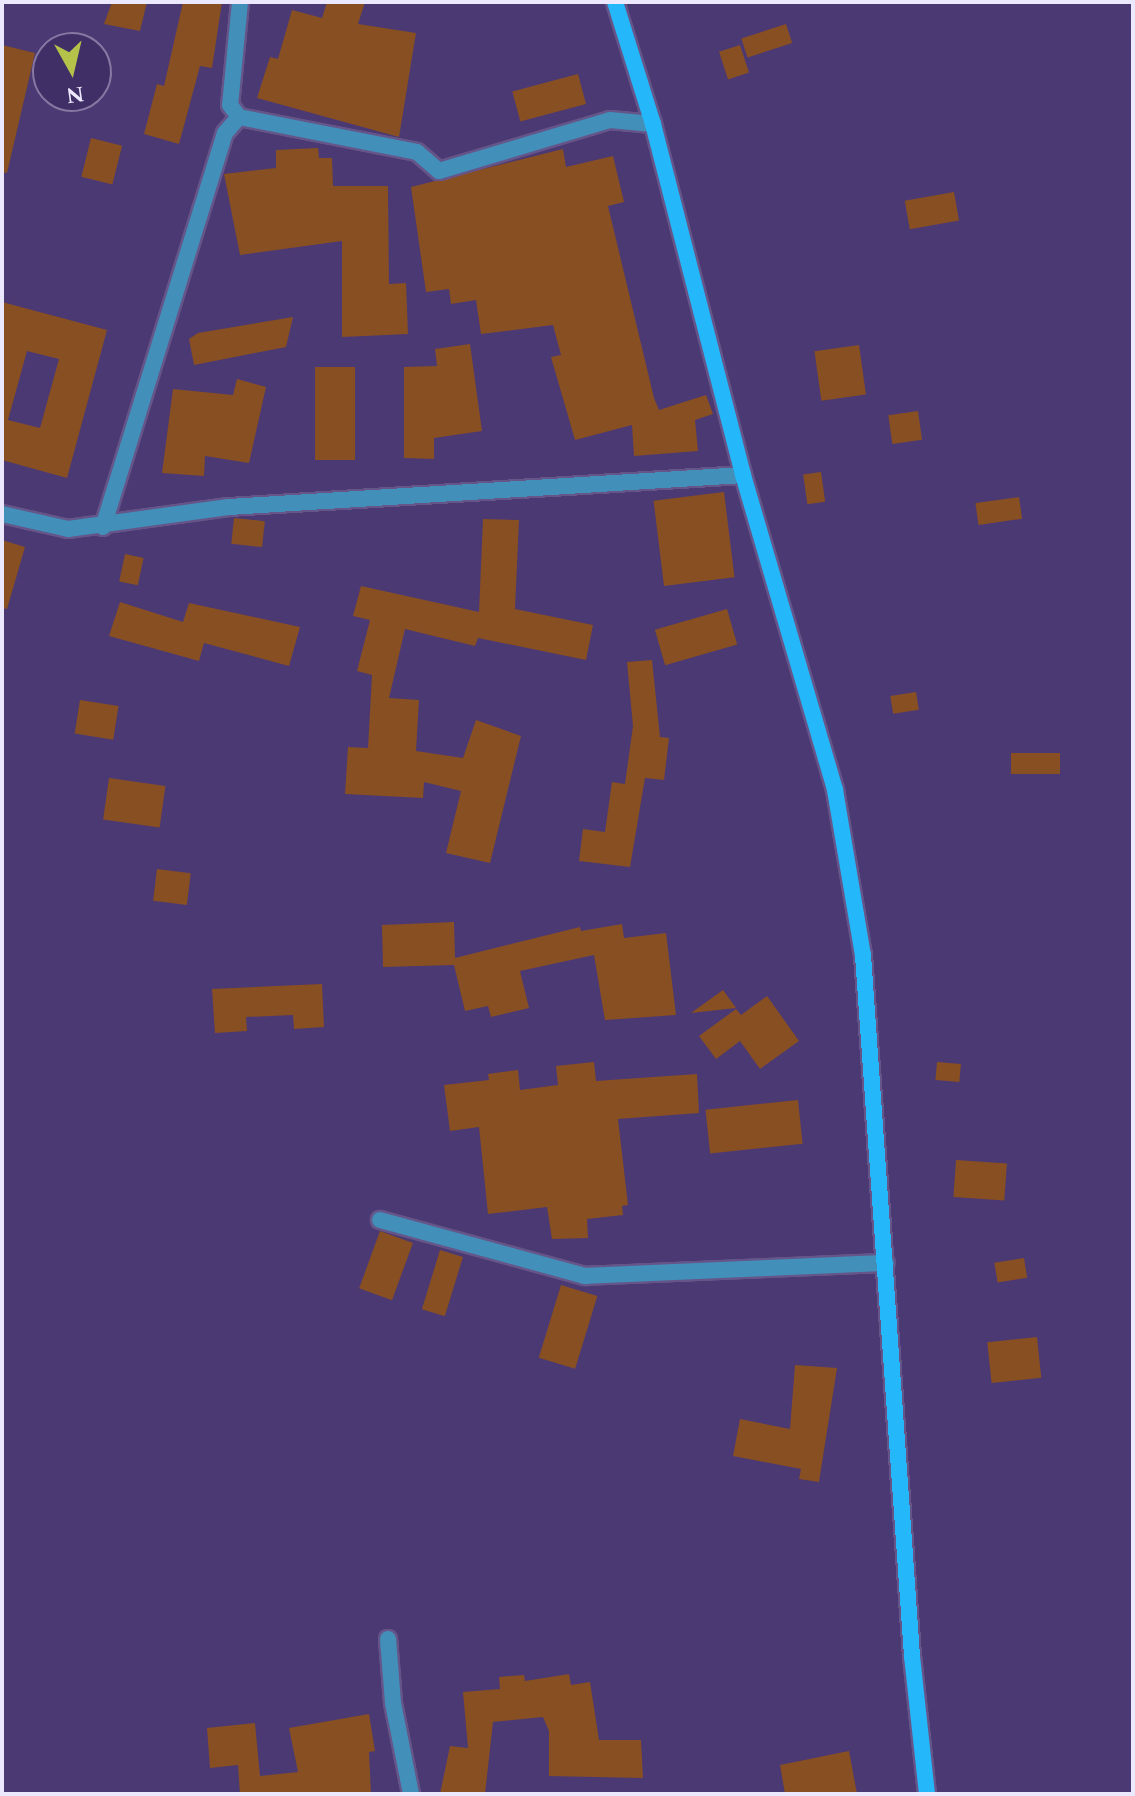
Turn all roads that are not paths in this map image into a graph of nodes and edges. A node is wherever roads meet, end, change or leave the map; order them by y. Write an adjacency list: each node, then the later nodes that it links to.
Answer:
1 (240, 2): 3 (street)
2 (615, 2): 4 (main road)
3 (239, 117): 4 (street); 7 (street)
4 (653, 124): 5 (main road)
5 (743, 475): 7 (street); 9 (main road)
6 (2, 514): 7 (street)
7 (103, 527)
8 (380, 1220): 9 (street)
9 (886, 1263): 12 (main road)
10 (388, 1639): 11 (street)
11 (411, 1794)
12 (927, 1794)

